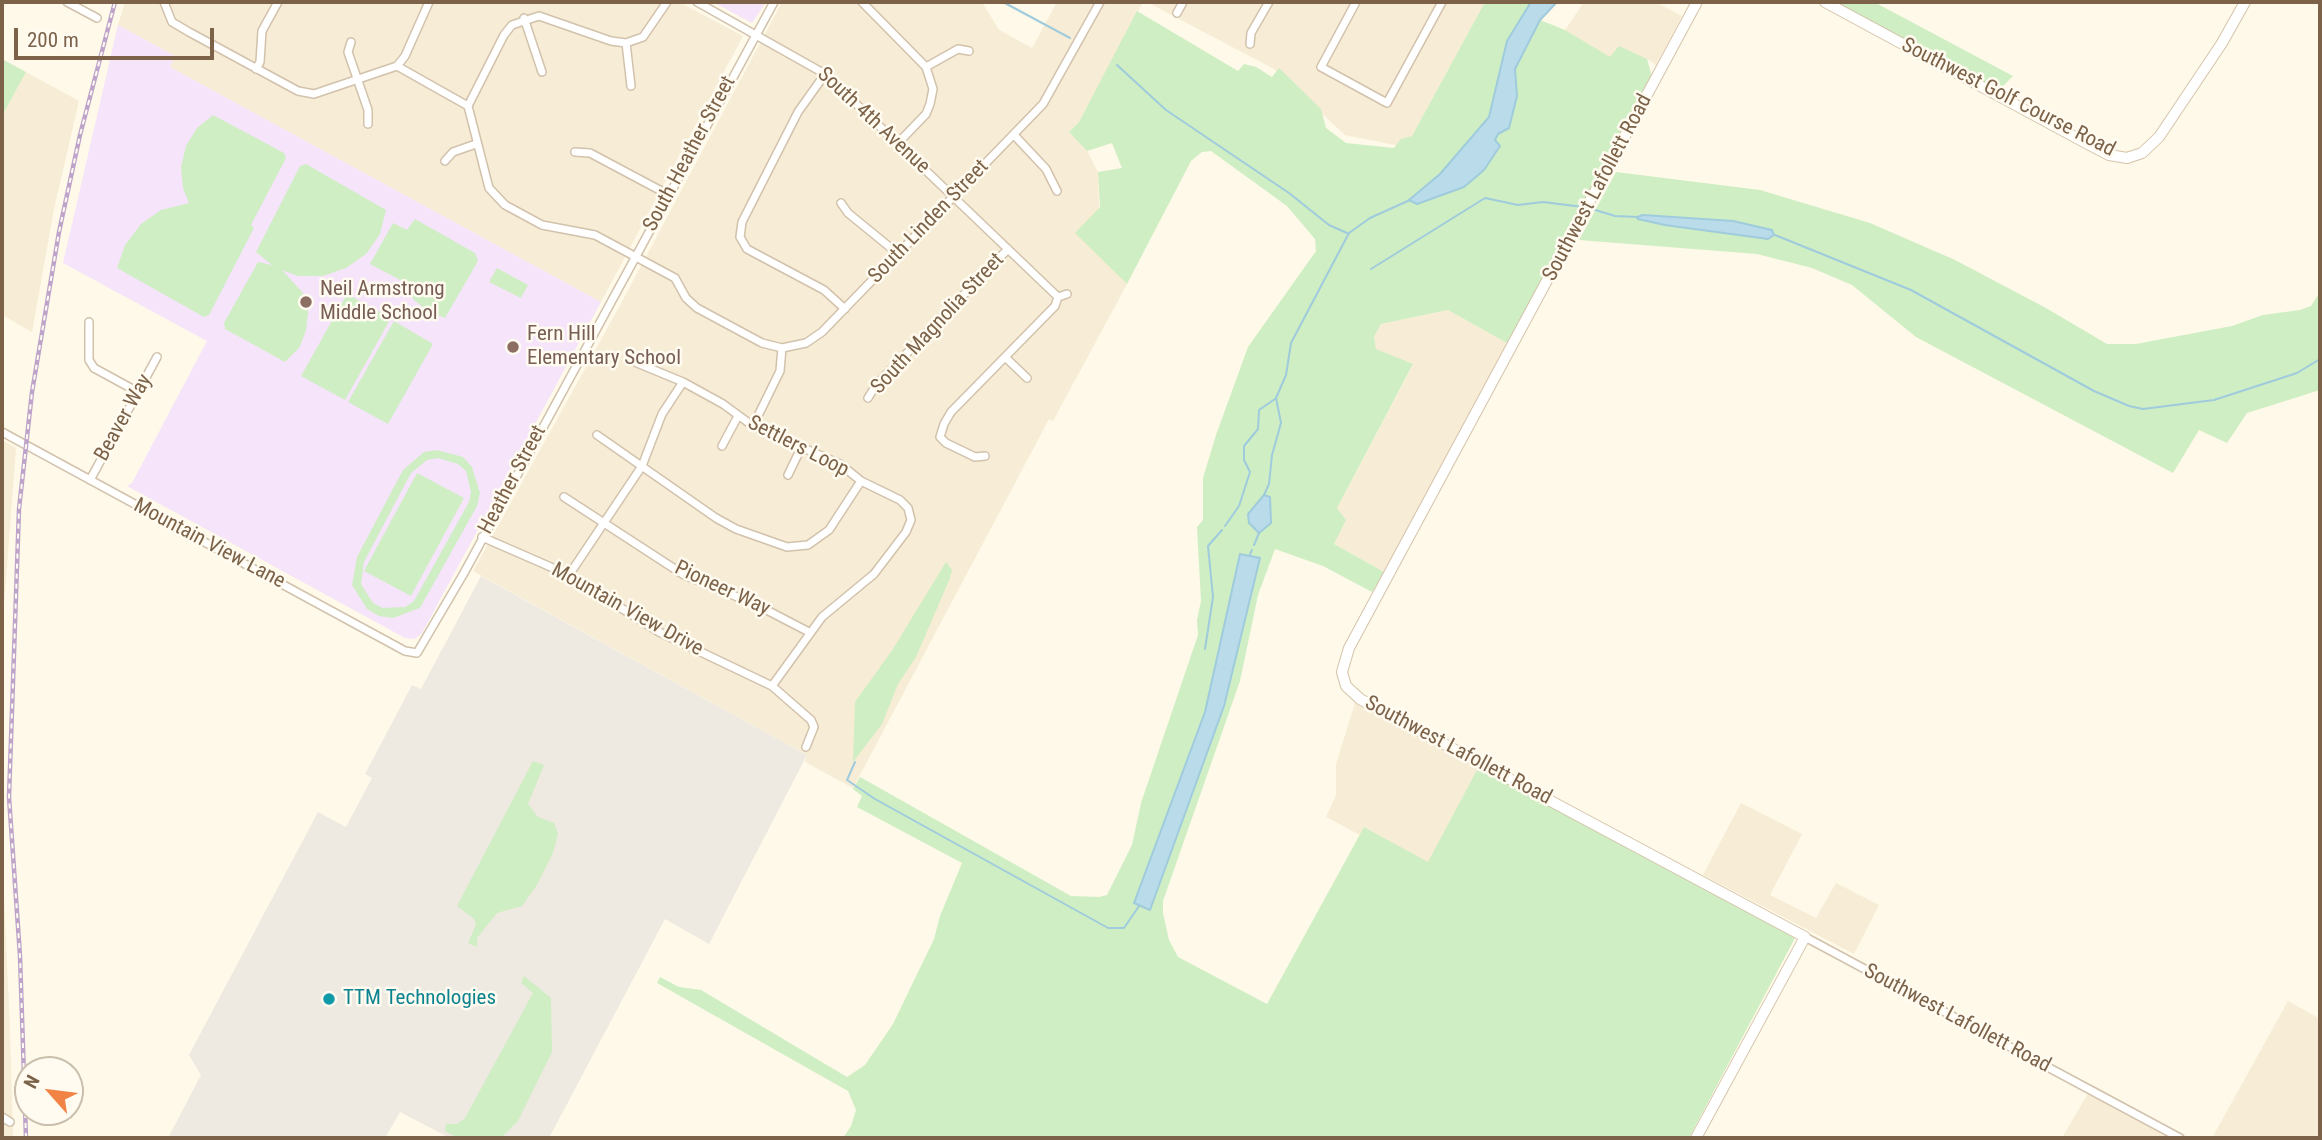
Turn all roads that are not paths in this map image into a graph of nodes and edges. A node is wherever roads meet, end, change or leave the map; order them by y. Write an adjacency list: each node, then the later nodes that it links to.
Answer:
1 (67, 2): 20 (street)
2 (164, 2): 29 (street)
3 (278, 2): 29 (street)
4 (429, 2): 27 (street)
5 (667, 2): 24 (street)
6 (697, 2): 22 (street, South 4th Avenue)
7 (774, 2): 22 (street, South Heather Street)
8 (862, 2): 18 (street)
9 (875, 2): 18 (street)
10 (1100, 2): 36 (street, South Linden Street)
11 (1183, 2): 19 (street)
12 (1269, 2): 25 (street)
13 (1356, 2): 14 (street)
14 (1442, 2)
15 (1697, 2): 80 (street, Southwest Lafollett Road)
16 (1825, 2): 17 (street, Southwest Golf Course Road)
17 (2245, 2)
18 (869, 8): 28 (street)
19 (1177, 13)
20 (97, 18)
21 (524, 18): 24 (street); 30 (street); 34 (street)
22 (756, 33): 31 (street, South 4th Avenue); 42 (street, South Heather Street)
23 (351, 42): 32 (street)
24 (626, 43): 33 (street)
25 (1250, 44)
26 (968, 51): 28 (street)
27 (397, 66): 32 (street); 34 (street)
28 (926, 67): 37 (street)
29 (256, 69): 32 (street)
30 (542, 72)
31 (825, 74): 37 (street, South 4th Avenue); 51 (street)
32 (357, 81): 35 (street)
33 (631, 86)
34 (468, 106): 38 (street)
35 (368, 124)
36 (1014, 135): 41 (street); 43 (street, South Linden Street)
37 (898, 143): 43 (street, South 4th Avenue)
38 (476, 144): 40 (street); 47 (street)
39 (575, 152): 42 (street)
40 (444, 161)
41 (1057, 191)
42 (669, 195): 47 (street, South Heather Street)
43 (953, 196): 45 (street, South 4th Avenue); 46 (street, South Linden Street)
44 (841, 203): 46 (street)
45 (1008, 249): 49 (street, South 4th Avenue); 60 (street, South Magnolia Street)
46 (897, 253): 51 (street, South Linden Street)
47 (636, 257): 50 (street, South Heather Street); 53 (street)
48 (1067, 294): 49 (street)
49 (1058, 297): 55 (street)
50 (609, 307): 74 (street, Heather Street)
51 (845, 309): 53 (street, South Linden Street)
52 (89, 322): 59 (street)
53 (782, 348): 62 (street)
54 (157, 356): 59 (street, Beaver Way)
55 (1005, 357): 57 (street); 67 (street)
56 (636, 363): 58 (street, Settlers Loop)
57 (1027, 378)
58 (683, 382): 61 (street, Settlers Loop); 68 (street)
59 (138, 393): 70 (street, Beaver Way)
60 (868, 398)
61 (738, 416): 62 (street, Settlers Loop); 65 (street)
62 (753, 426): 66 (street, Settlers Loop)
63 (2, 432): 70 (street, Mountain View Lane)
64 (597, 435): 68 (street)
65 (722, 446)
66 (802, 446): 69 (street); 71 (street, Settlers Loop)
67 (985, 456)
68 (642, 466): 71 (street); 73 (street)
69 (788, 475)
70 (90, 480): 77 (street, Mountain View Lane)
71 (860, 481): 76 (street, Settlers Loop)
72 (564, 497): 73 (street, Pioneer Way)
73 (603, 521): 75 (street); 76 (street, Pioneer Way)
74 (482, 537): 75 (street, Mountain View Drive); 77 (street, Heather Street)
75 (569, 575): 78 (street, Mountain View Drive)
76 (809, 632): 78 (street, Settlers Loop)
77 (417, 653)
78 (772, 686): 79 (street, Mountain View Drive)
79 (806, 747)
80 (1805, 937): 83 (street); 84 (street, Southwest Lafollett Road)
81 (2, 1117): 82 (street)
82 (10, 1122)
83 (1696, 1138)
84 (2180, 1138)

